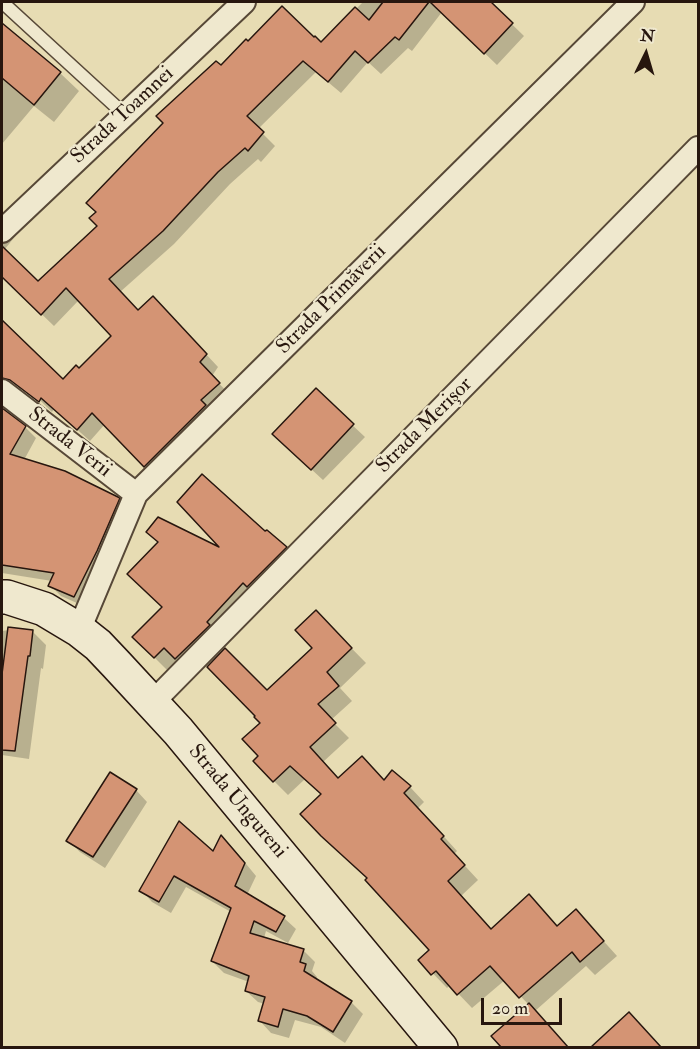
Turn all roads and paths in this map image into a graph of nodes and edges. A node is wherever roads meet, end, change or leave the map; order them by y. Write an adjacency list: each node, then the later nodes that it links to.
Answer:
1 (2, 2): 4 (lane)
2 (244, 2): 4 (street, Strada Toamnei)
3 (633, 2): 8 (street, Strada Primăverii)
4 (124, 114): 6 (street, Strada Toamnei)
5 (699, 148): 11 (street, Strada Merișor)
6 (2, 231)
7 (2, 391): 8 (street, Strada Verii)
8 (136, 494): 10 (street, Strada Primăverii)
9 (2, 597): 10 (main road, Strada Ungureni)
10 (79, 630): 11 (main road, Strada Ungureni)
11 (152, 703): 12 (main road, Strada Ungureni)
12 (441, 1047)

